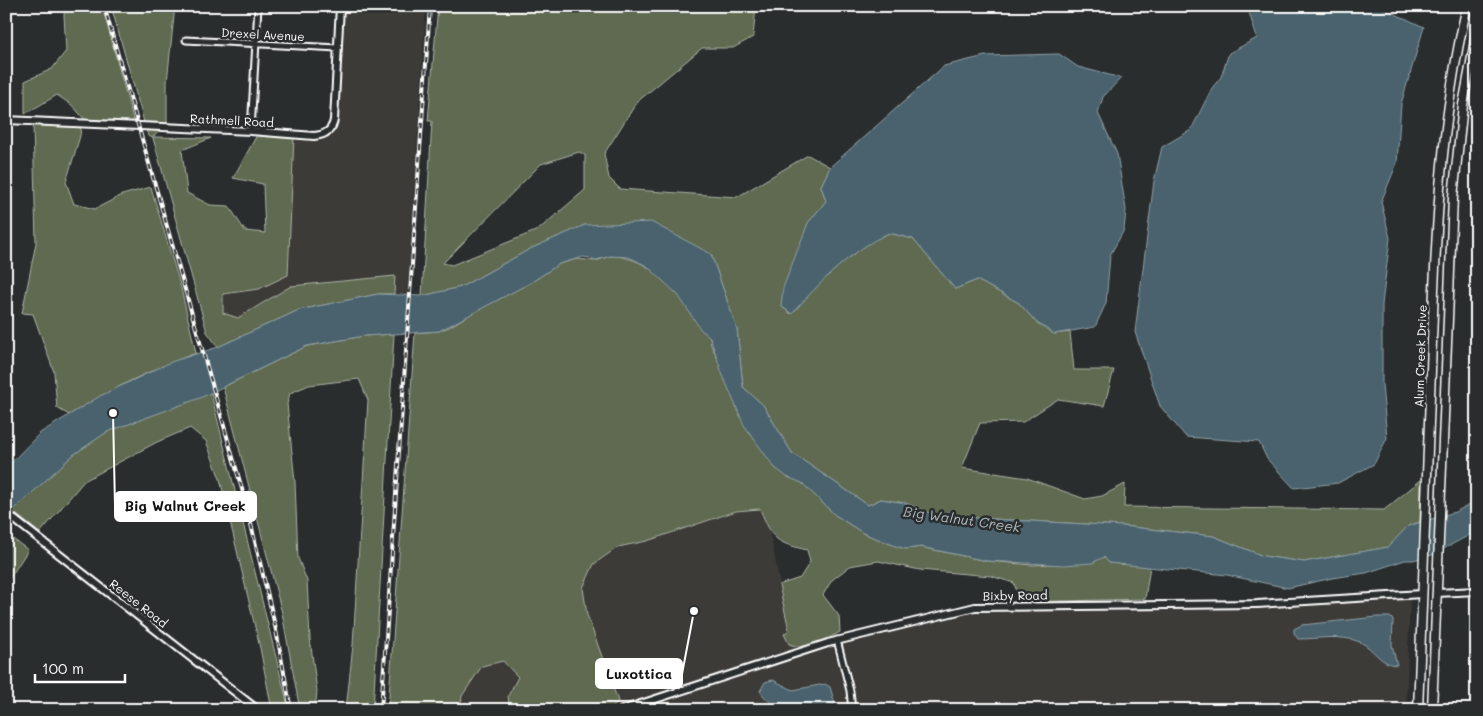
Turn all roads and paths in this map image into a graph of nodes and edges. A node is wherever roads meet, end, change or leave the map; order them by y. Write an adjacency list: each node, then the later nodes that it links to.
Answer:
1 (258, 6): 6 (street)
2 (340, 6): 7 (street, Rathmell Road)
3 (1467, 6): 13 (main road, Alum Creek Drive)
4 (1477, 30): 12 (main road)
5 (186, 40): 6 (street, Drexel Avenue)
6 (256, 44): 7 (street, Drexel Avenue); 9 (street)
7 (338, 48): 9 (street, Rathmell Road)
8 (6, 120): 9 (street, Rathmell Road)
9 (251, 131)
10 (6, 513): 15 (street, Reese Road)
11 (1477, 590): 12 (street)
12 (1437, 593): 19 (main road)
13 (1422, 594): 14 (street, Bixby Road); 18 (main road, Alum Creek Drive)
14 (837, 640): 16 (street, Bixby Road); 17 (street)
15 (258, 710)
16 (622, 710)
17 (852, 710)
18 (1418, 710)
19 (1432, 710)

